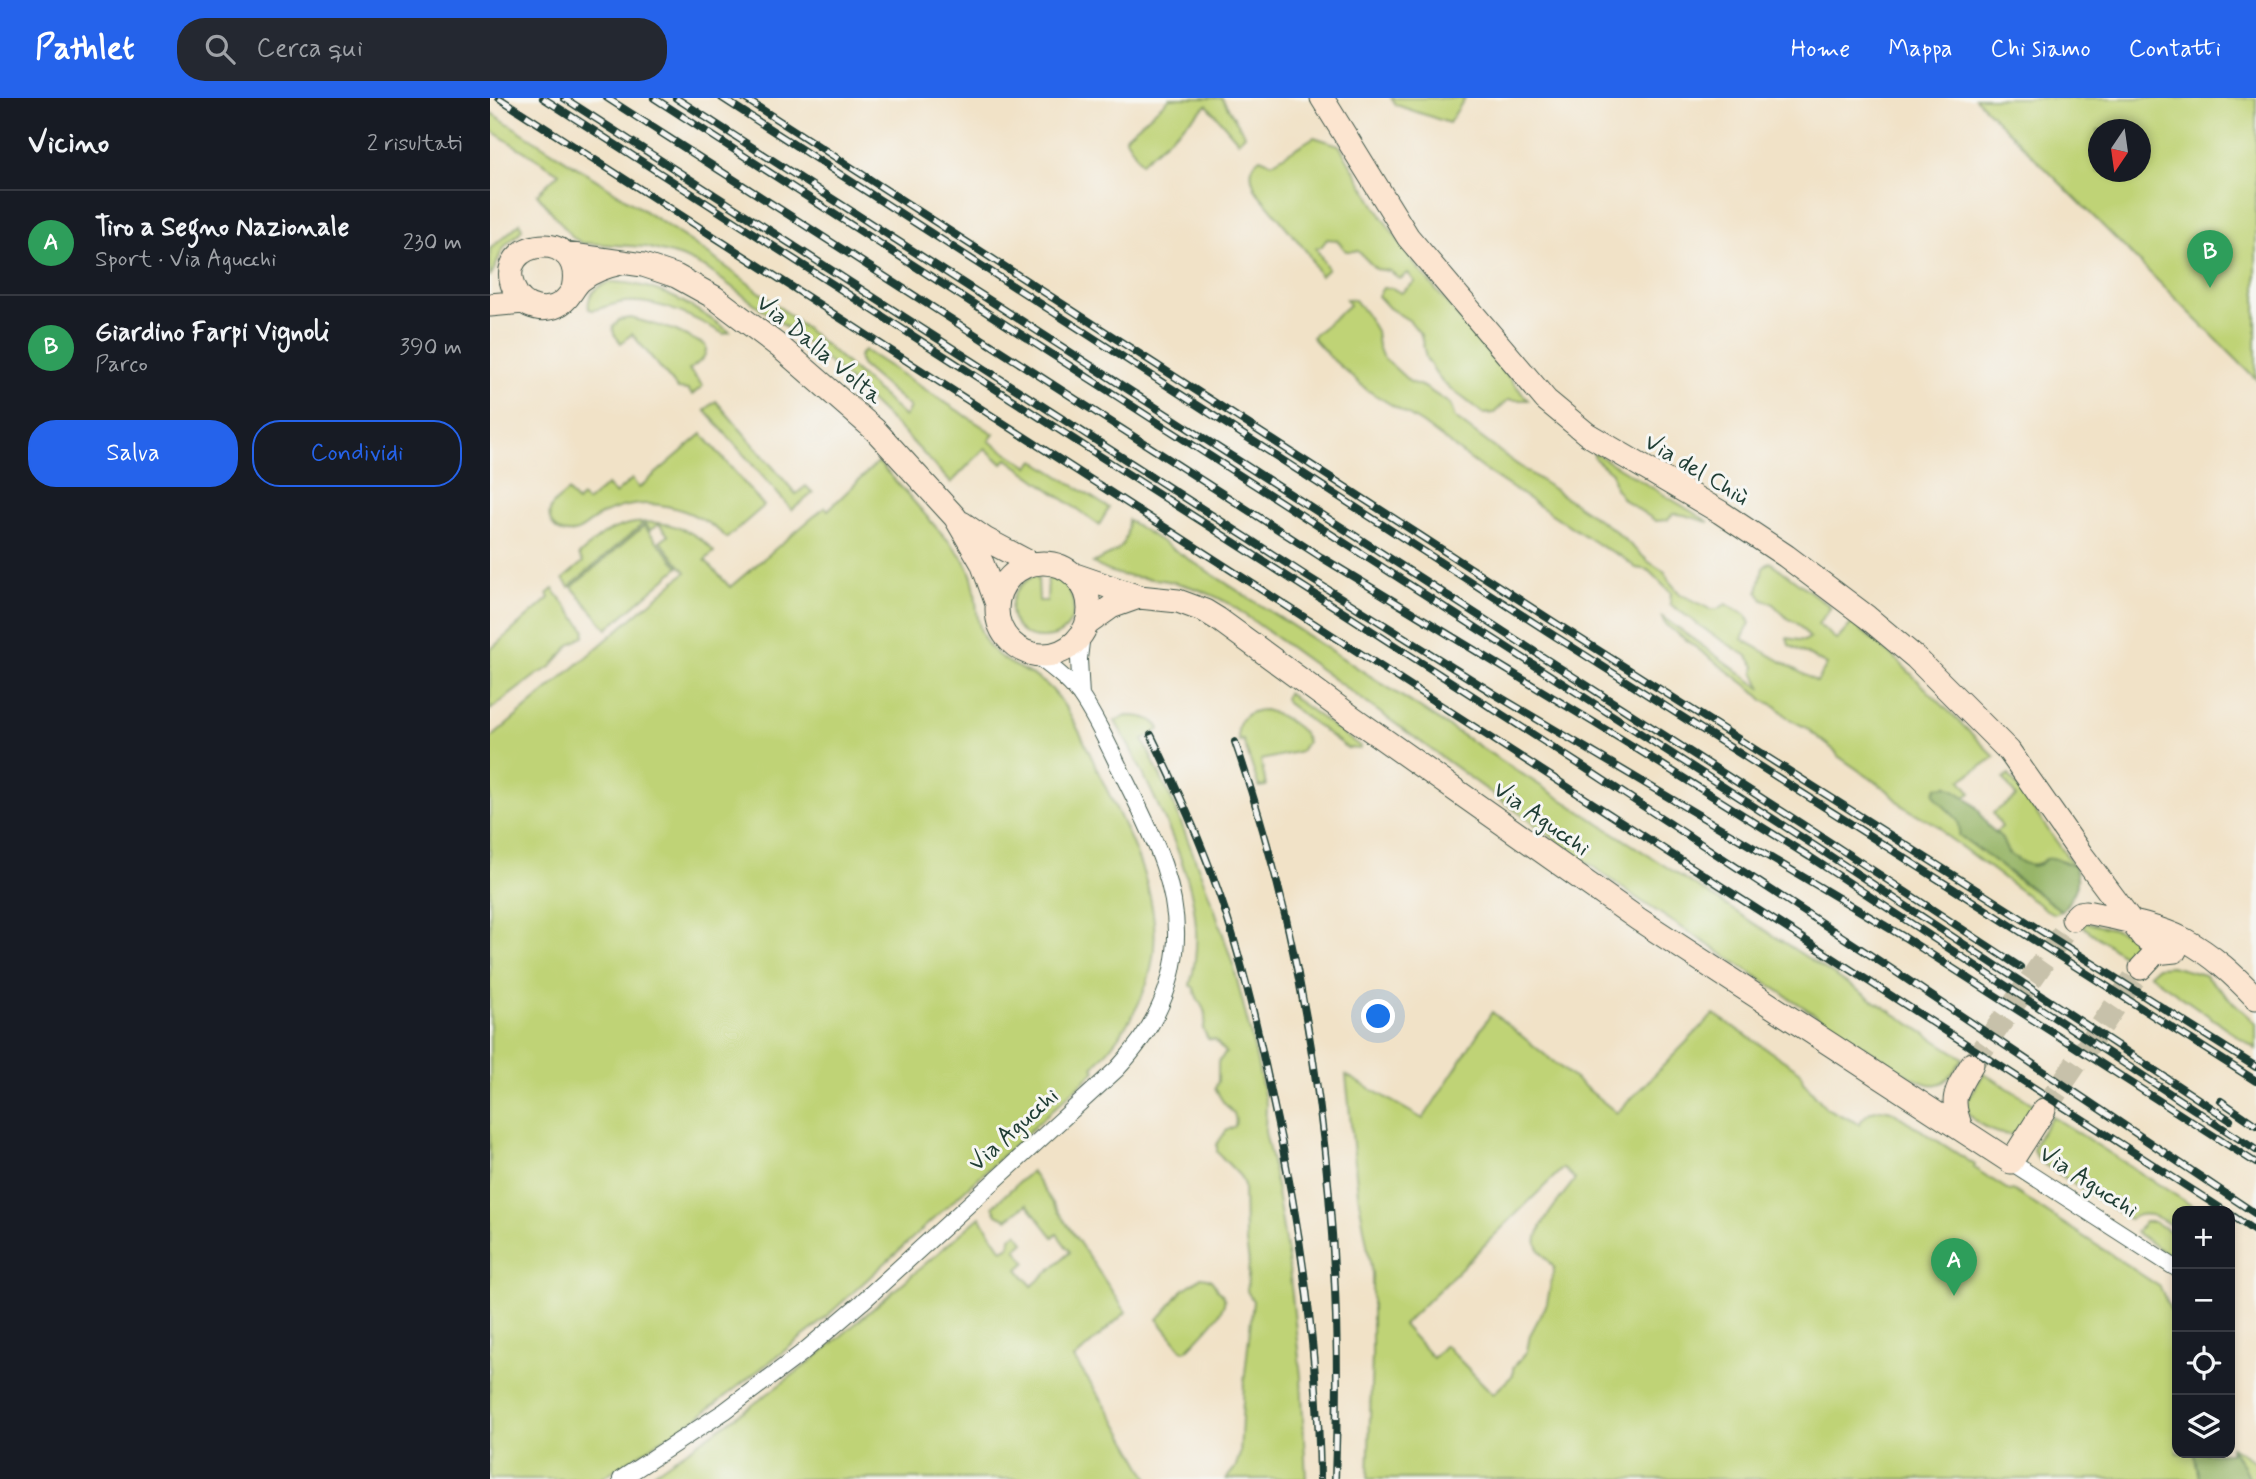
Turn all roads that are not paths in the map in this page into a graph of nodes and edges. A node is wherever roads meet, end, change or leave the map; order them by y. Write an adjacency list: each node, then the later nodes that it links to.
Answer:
1 (1322, 98): 17 (street, Via del Chiù)
2 (565, 254): 3 (street, Via Dalla Volta); 4 (street, Via Dalla Volta); 5 (street)
3 (624, 262): 5 (street); 9 (street, Via Dalla Volta)
4 (511, 274): 6 (street, Via Dalla Volta); 7 (street)
5 (573, 289): 7 (street)
6 (490, 295)
7 (523, 302): 8 (street)
8 (490, 305)
9 (955, 517): 10 (street, Via Dalla Volta); 13 (street, Via Dalla Volta)
10 (1032, 564): 11 (street); 13 (street)
11 (1075, 575): 12 (street, Via Agucchi); 14 (street)
12 (1139, 597): 14 (street, Via Agucchi); 25 (street, Via Agucchi)
13 (997, 604): 15 (street)
14 (1084, 629): 15 (street); 16 (street, Via Agucchi)
15 (1032, 653): 16 (street, Via Agucchi)
16 (1081, 696): 30 (street, Via Agucchi)
17 (2081, 854): 18 (street, Via del Chiù); 18 (street, Via del Chiù)
18 (2134, 923): 19 (street); 20 (street)
19 (2163, 951): 20 (street); 21 (street)
20 (2213, 958): 22 (street)
21 (2141, 968)
22 (2256, 998)
23 (1972, 1064): 24 (street)
24 (1956, 1090): 25 (street); 27 (street)
25 (1911, 1097): 27 (street, Via Agucchi)
26 (2044, 1111): 28 (street, Via Agucchi)
27 (1962, 1130): 28 (street, Via Agucchi)
28 (2011, 1162): 29 (street, Via Agucchi)
29 (2172, 1266)
30 (621, 1479)

